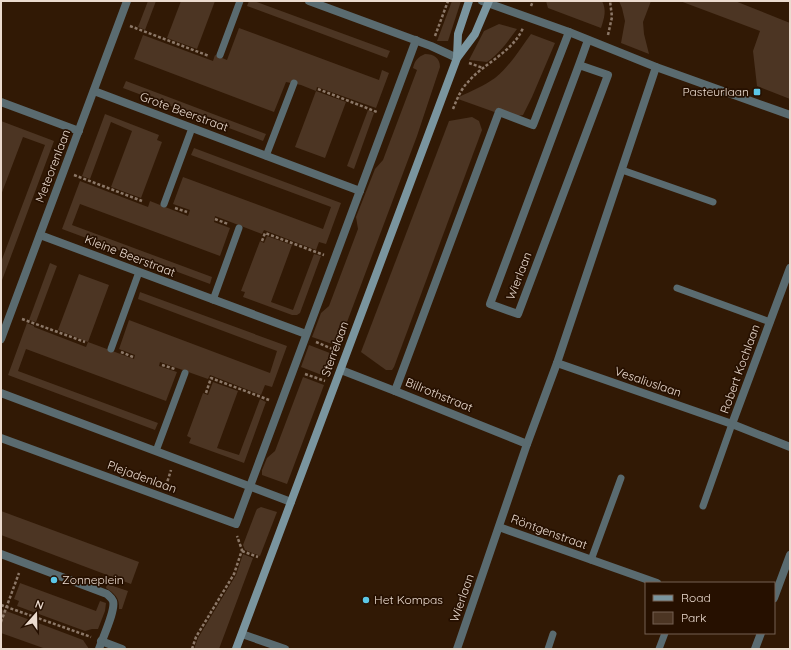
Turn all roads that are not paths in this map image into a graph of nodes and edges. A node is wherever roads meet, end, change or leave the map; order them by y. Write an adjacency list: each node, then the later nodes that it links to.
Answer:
1 (128, 1): 14 (street, Meteorenlaan)
2 (240, 1): 9 (lane)
3 (309, 1): 7 (street)
4 (469, 1): 10 (street, Sterrelaan)
5 (486, 2): 6 (street); 10 (street, Sterrelaan)
6 (569, 32): 8 (street); 37 (street)
7 (416, 40): 10 (street); 21 (street)
8 (588, 40): 11 (street, Wierlaan); 12 (street)
9 (220, 55)
10 (457, 58): 35 (street, Sterrelaan)
11 (579, 65): 11 (street, Wierlaan)
12 (656, 67): 16 (street); 20 (street, Wierlaan)
13 (294, 83): 19 (lane)
14 (94, 91): 17 (street, Grote Beerstraat); 18 (street, Meteorenlaan)
15 (1, 102): 18 (street)
16 (790, 115)
17 (192, 128): 19 (street, Grote Beerstraat); 23 (lane)
18 (79, 131): 25 (street, Meteorenlaan)
19 (266, 156): 21 (street, Grote Beerstraat)
20 (622, 170): 22 (lane); 34 (street, Wierlaan)
21 (360, 191): 31 (street)
22 (713, 202)
23 (164, 204)
24 (239, 228): 29 (lane)
25 (40, 235): 27 (street, Kleine Beerstraat); 32 (street, Meteorenlaan)
26 (790, 268): 30 (street, Robert Kochlaan)
27 (140, 272): 29 (street, Kleine Beerstraat); 33 (lane)
28 (677, 288): 30 (lane, Robert Kochlaan)
29 (212, 300): 31 (street, Kleine Beerstraat)
30 (770, 322): 39 (street, Robert Kochlaan)
31 (306, 334): 45 (street)
32 (1, 339)
33 (111, 348)
34 (557, 363): 39 (street, Vesaliuslaan); 41 (street, Wierlaan)
35 (340, 370): 37 (street, Billrothstraat); 46 (street, Sterrelaan)
36 (185, 373): 43 (lane)
37 (396, 391): 41 (street, Billrothstraat)
38 (1, 393): 43 (street)
39 (732, 424): 42 (street, Vesaliuslaan); 47 (lane)
40 (1, 438): 45 (street, Plejadenlaan)
41 (527, 444): 48 (street, Wierlaan)
42 (790, 447)
43 (156, 451): 45 (street)
44 (621, 478): 51 (lane, Röntgenstraat)
45 (250, 486): 46 (street)
46 (292, 502): 54 (street, Sterrelaan)
47 (702, 506)
48 (499, 527): 51 (street, Röntgenstraat); 62 (street, Wierlaan)
49 (1, 554): 58 (street)
50 (790, 555): 53 (street)
51 (591, 560): 52 (street, Röntgenstraat)
52 (653, 582)
53 (775, 595)
54 (242, 634): 60 (street, Sterrelaan); 61 (street)
55 (553, 634): 63 (lane)
56 (665, 634): 64 (lane)
57 (761, 634): 65 (street)
58 (100, 645): 59 (street)
59 (122, 649)
60 (236, 649)
61 (285, 649)
62 (457, 649)
63 (548, 649)
64 (659, 649)
65 (755, 649)

